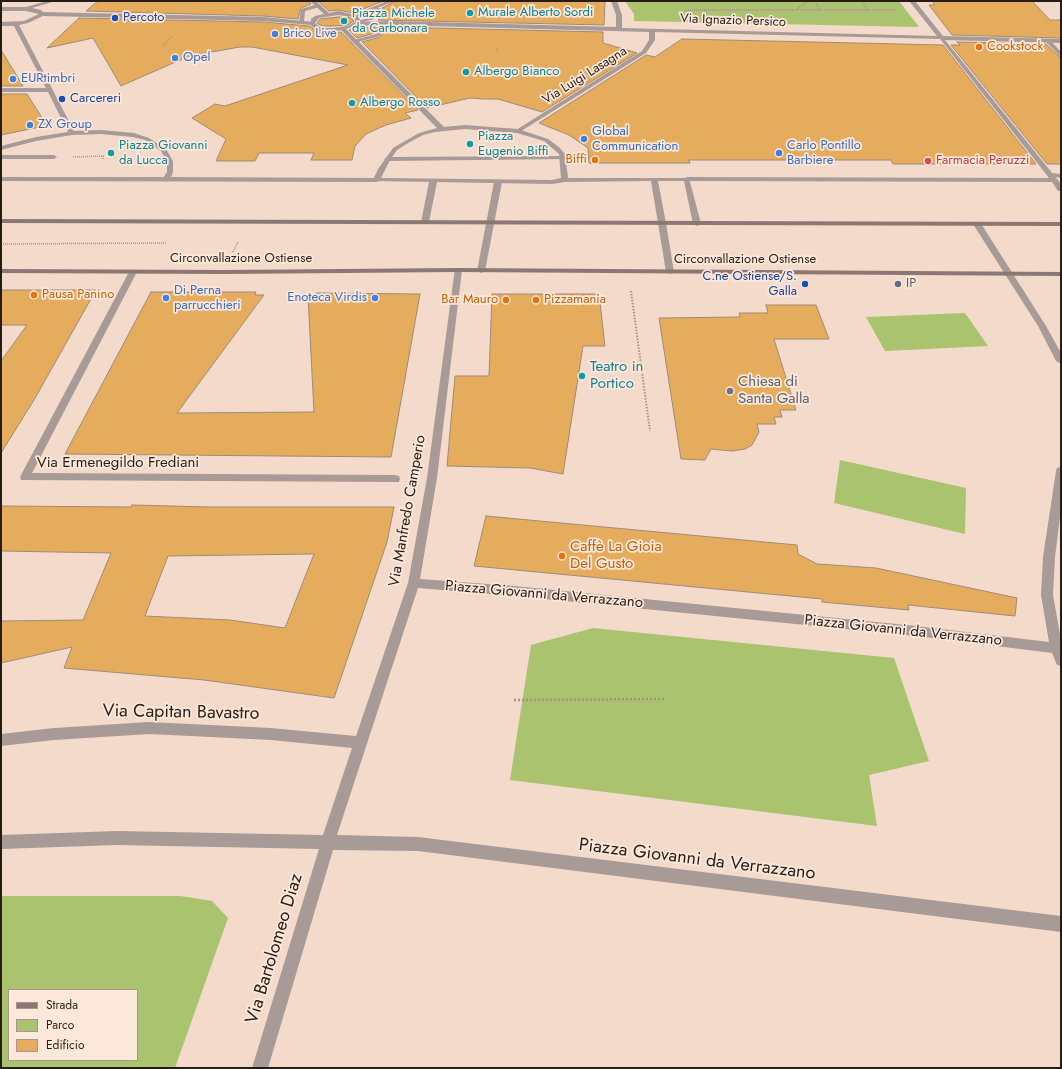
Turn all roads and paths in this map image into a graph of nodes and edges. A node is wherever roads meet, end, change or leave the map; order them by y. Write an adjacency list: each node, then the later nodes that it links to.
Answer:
1 (53, 1): 12 (street)
2 (313, 1): 9 (street)
3 (391, 1): 10 (street)
4 (614, 1): 29 (street)
5 (808, 1): 14 (path)
6 (814, 1): 15 (path)
7 (862, 1): 16 (path)
8 (912, 1): 17 (street)
9 (318, 6): 20 (street); 22 (street)
10 (375, 8): 21 (street); 24 (street)
11 (1, 9): 12 (street)
12 (26, 9): 19 (street)
13 (684, 10): 14 (path)
14 (795, 10): 15 (path); 18 (path)
15 (820, 10): 16 (path)
16 (868, 10): 17 (path)
17 (920, 10): 31 (street)
18 (793, 13)
19 (42, 14): 22 (street); 27 (street)
20 (327, 14): 21 (street); 23 (street)
21 (354, 16): 24 (street)
22 (301, 22): 23 (street)
23 (312, 23): 28 (street)
24 (356, 23): 25 (street); 28 (street)
25 (391, 23): 29 (street, Via Ignazio Persico); 35 (street)
26 (1, 24): 27 (street)
27 (16, 24): 41 (street)
28 (343, 29): 35 (street)
29 (619, 29): 30 (street, Via Ignazio Persico)
30 (652, 30): 31 (street, Via Ignazio Persico); 43 (street, Via Luigi Lasagna)
31 (941, 38): 33 (street, Via Ignazio Persico); 52 (street)
32 (169, 39): 36 (path)
33 (1047, 40): 34 (street, Via Ignazio Persico); 39 (street)
34 (1061, 41)
35 (356, 42): 42 (street)
36 (163, 46)
37 (498, 47): 38 (path)
38 (496, 53)
39 (1061, 55)
40 (1, 90): 41 (street)
41 (49, 90): 44 (street)
42 (442, 129): 43 (street); 50 (street)
43 (518, 131): 49 (street)
44 (72, 134): 45 (street); 54 (street)
45 (1, 148)
46 (103, 156): 48 (path)
47 (1, 157): 48 (street)
48 (54, 157)
49 (564, 158): 50 (street); 58 (street)
50 (387, 159): 57 (street)
51 (1061, 176): 52 (street)
52 (1052, 178): 56 (street); 61 (street)
53 (1, 179): 54 (street)
54 (167, 179): 57 (street)
55 (654, 179): 56 (street); 58 (street); 65 (street)
56 (687, 179): 66 (street)
57 (377, 180): 59 (street)
58 (566, 180): 60 (street)
59 (433, 182): 60 (street); 63 (street)
60 (498, 182): 64 (street)
61 (1061, 189)
62 (1, 221): 63 (main road)
63 (425, 222): 64 (main road)
64 (490, 223): 65 (main road); 73 (street)
65 (662, 223): 66 (main road); 75 (street)
66 (697, 224): 67 (main road)
67 (977, 224): 68 (main road); 76 (street)
68 (1061, 224)
69 (239, 237): 70 (path)
70 (232, 254)
71 (458, 270): 73 (main road, Circonvallazione Ostiense); 74 (main road, Circonvallazione Ostiense); 83 (street, Via Manfredo Camperio)
72 (1, 271): 74 (main road, Circonvallazione Ostiense)
73 (481, 271): 75 (main road, Circonvallazione Ostiense)
74 (133, 272): 82 (street, Via Ermenegildo Frediani)
75 (670, 272): 76 (main road, Circonvallazione Ostiense)
76 (1009, 273): 77 (main road, Circonvallazione Ostiense); 79 (street)
77 (1061, 274)
78 (626, 291): 80 (path)
79 (1061, 360)
80 (650, 431)
81 (1061, 471): 84 (street)
82 (395, 479)
83 (414, 583): 84 (street, Piazza Giovanni da Verrazzano); 89 (street, Via Manfredo Camperio)
84 (1056, 648): 85 (street)
85 (1061, 661)
86 (666, 698): 87 (path)
87 (514, 700)
88 (1, 740): 89 (street, Via Capitan Bavastro)
89 (360, 743): 91 (street, Via Manfredo Camperio)
90 (1, 842): 91 (street)
91 (328, 842): 92 (street, Piazza Giovanni da Verrazzano); 93 (street, Via Bartolomeo Diaz)
92 (1061, 924)
93 (260, 1068)

